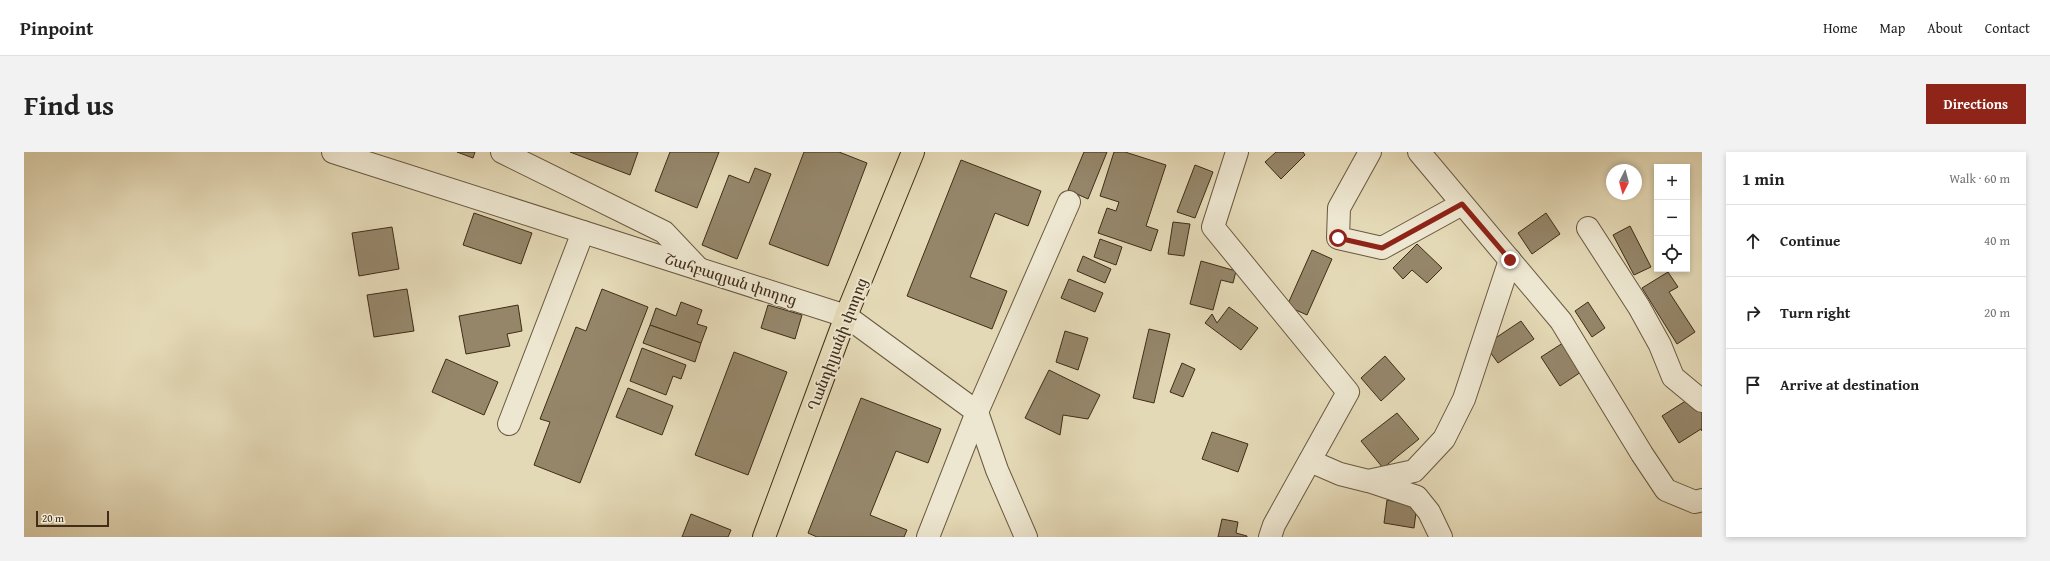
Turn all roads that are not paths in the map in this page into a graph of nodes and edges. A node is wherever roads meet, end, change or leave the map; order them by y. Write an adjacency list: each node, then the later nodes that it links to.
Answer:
1 (333, 152): 10 (street, Շահբազյան փողոց)
2 (502, 152): 12 (street)
3 (913, 152): 13 (main road, Ղանդիլյանի փողոց)
4 (1237, 152): 17 (street)
5 (1370, 152): 8 (street)
6 (1419, 152): 8 (street)
7 (1069, 202): 15 (street)
8 (1462, 204): 11 (street)
9 (1588, 228): 14 (street)
10 (583, 232): 12 (street, Շահբազյան փողոց); 16 (street)
11 (1510, 260): 18 (street); 19 (street)
12 (701, 270): 13 (street, Շահբազյան փողոց)
13 (846, 316): 15 (street, Շահբազյան փողոց); 20 (main road, Ղանդիլյանի փողոց)
14 (1702, 401)
15 (977, 412): 21 (street); 22 (street)
16 (509, 424)
17 (1310, 461): 18 (street); 23 (street)
18 (1368, 481): 24 (street)
19 (1702, 500)
20 (764, 537)
21 (928, 537)
22 (1026, 537)
23 (1270, 537)
24 (1441, 537)

